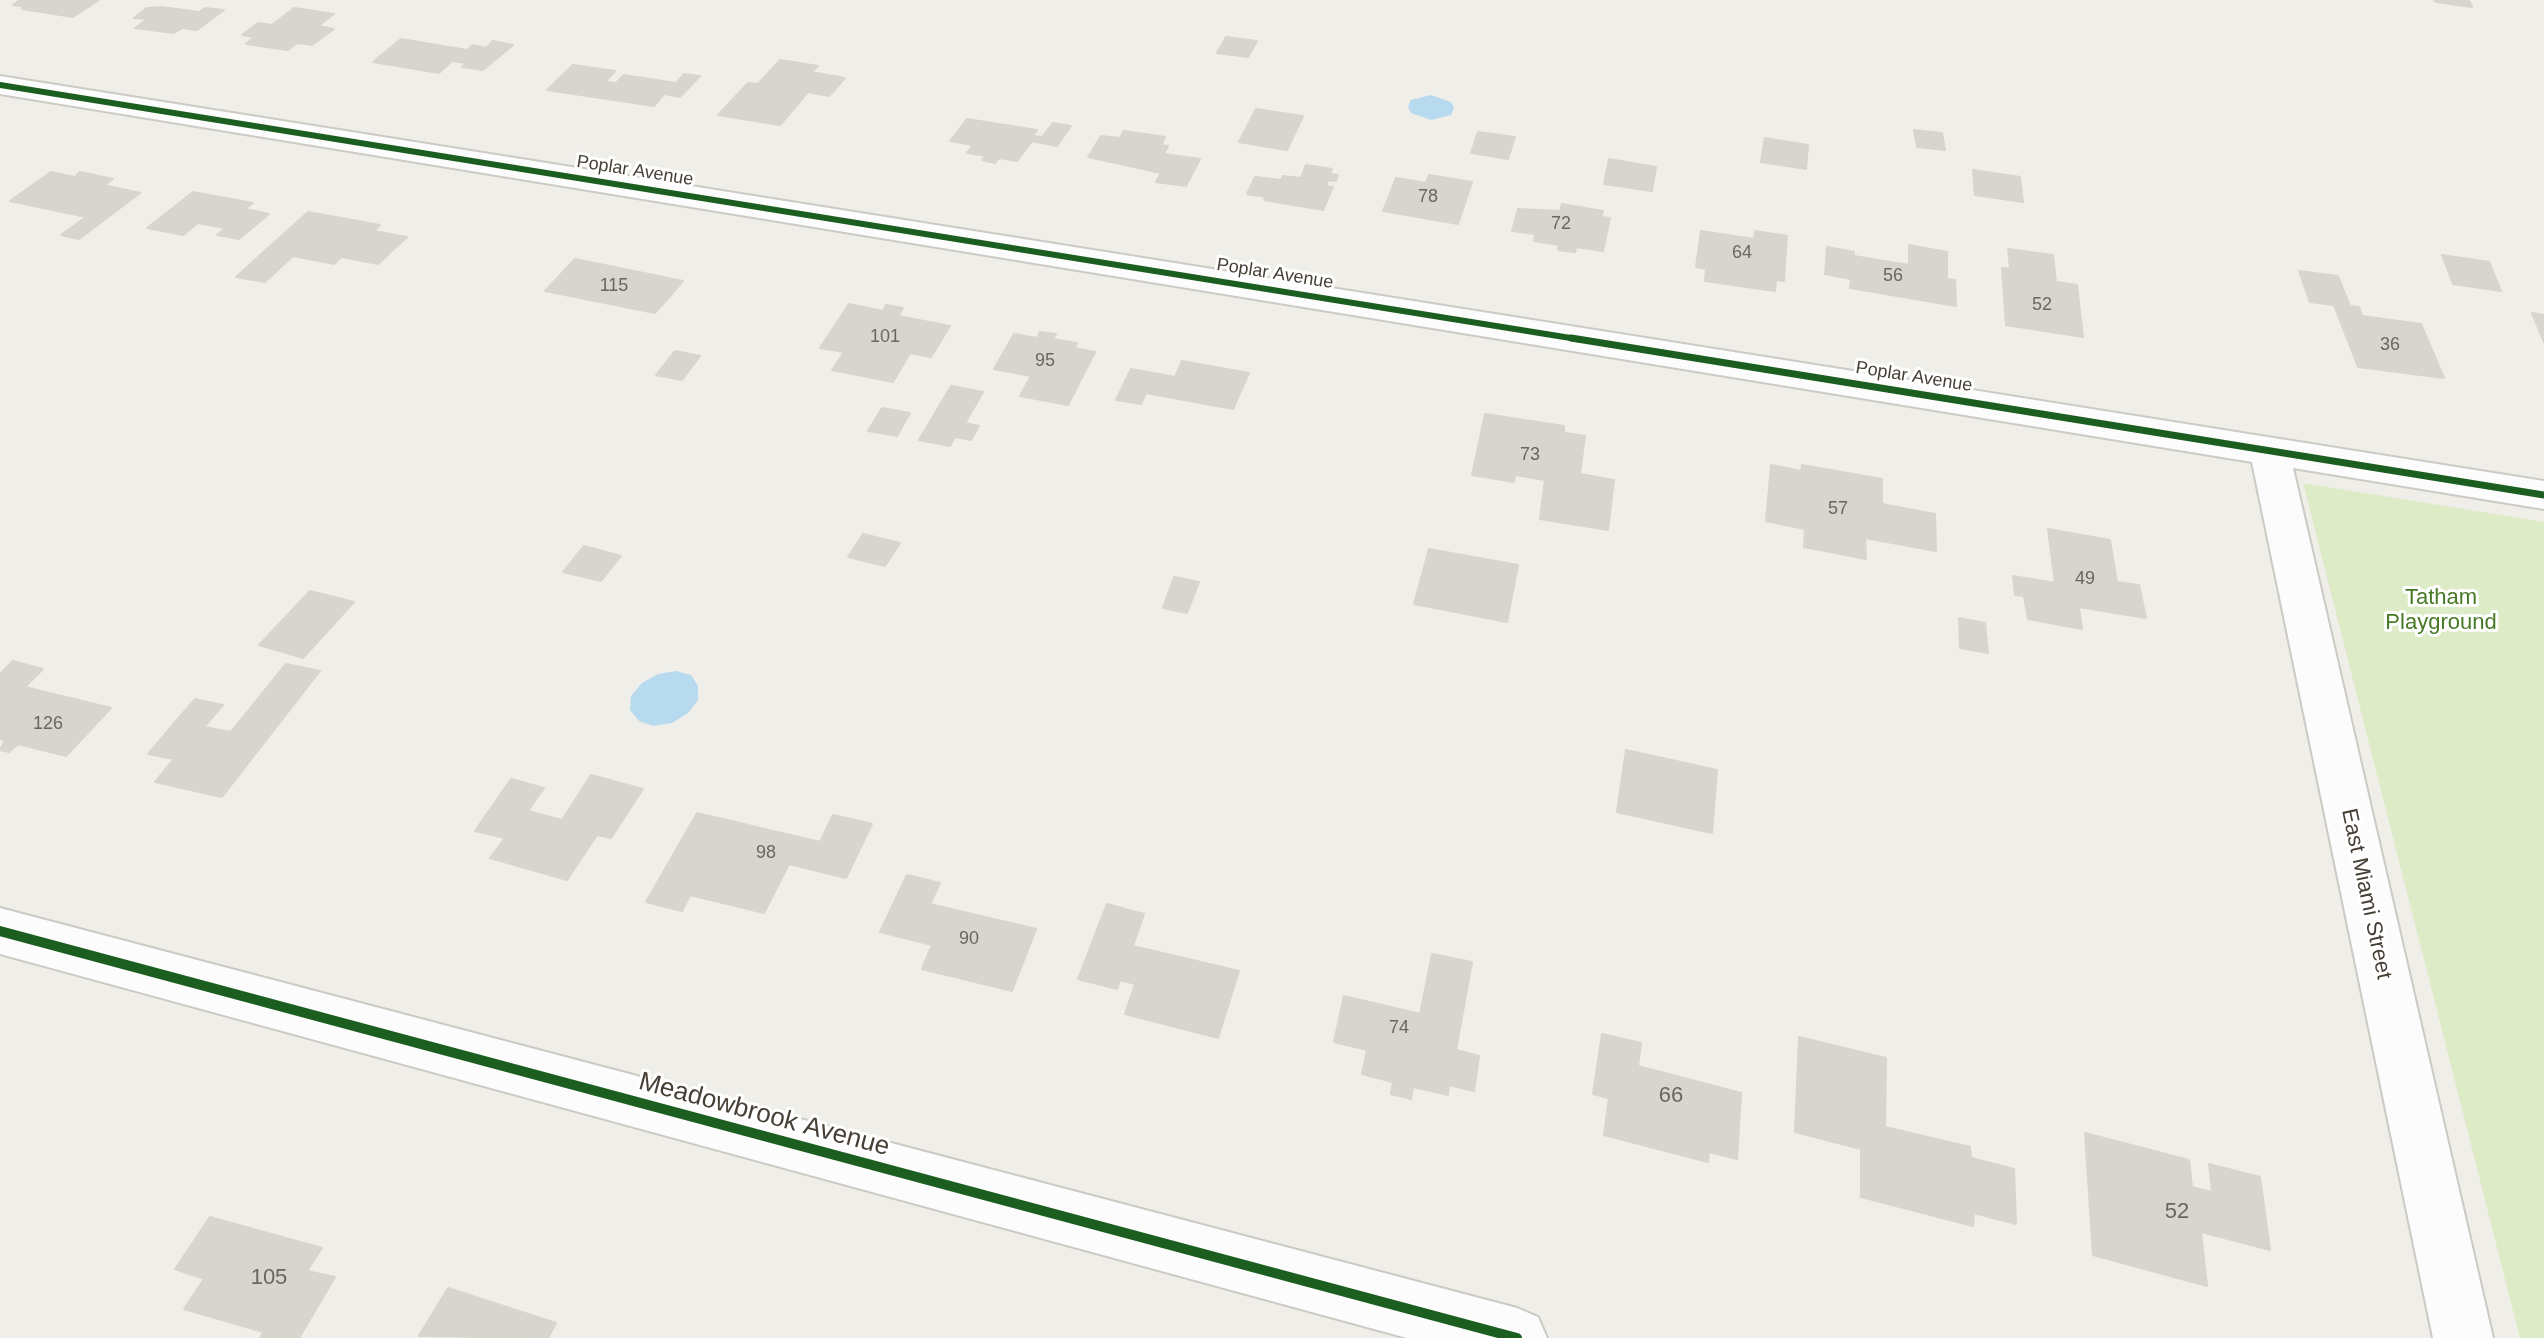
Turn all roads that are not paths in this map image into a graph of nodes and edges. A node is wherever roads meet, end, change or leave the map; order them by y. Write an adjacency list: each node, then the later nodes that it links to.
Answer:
1 (0, 85): 2 (street, Poplar Avenue)
2 (2269, 450): 3 (street, Poplar Avenue); 6 (street, East Miami Street)
3 (2544, 495)
4 (0, 931): 5 (street, Meadowbrook Avenue)
5 (1517, 1338)
6 (2463, 1338)

